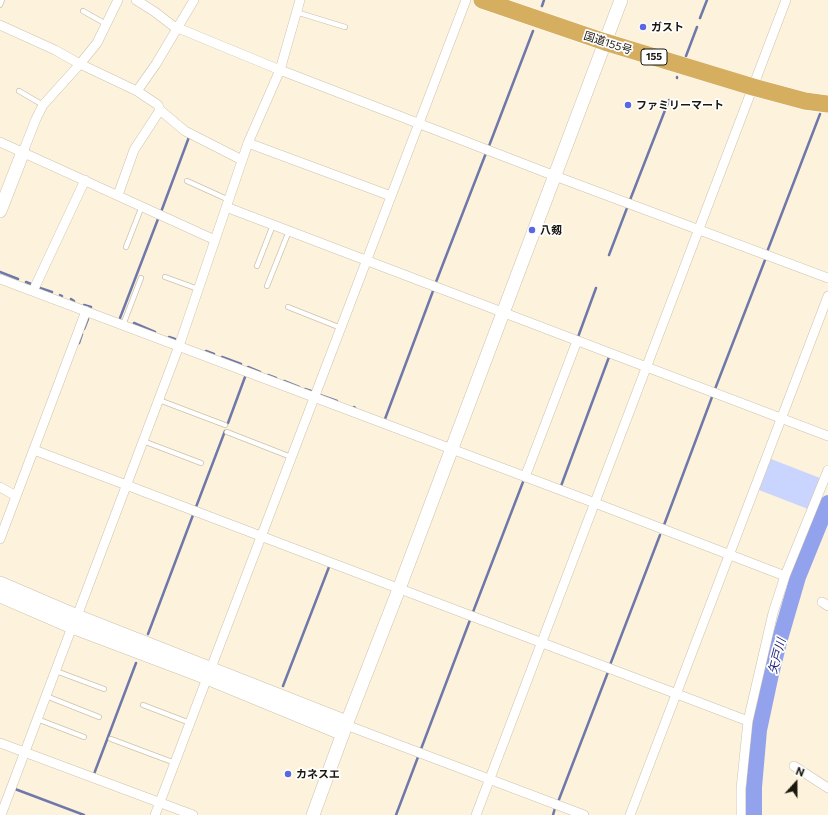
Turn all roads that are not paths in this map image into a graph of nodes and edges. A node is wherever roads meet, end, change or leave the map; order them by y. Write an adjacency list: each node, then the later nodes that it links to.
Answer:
1 (2, 0): 10 (lane)
2 (118, 0): 13 (street)
3 (136, 0): 16 (street)
4 (194, 0): 16 (street)
5 (300, 0): 12 (street)
6 (466, 0): 26 (street)
7 (482, 0): 17 (highway, 国道155号 / 155)
8 (621, 0): 17 (street)
9 (786, 0): 20 (street)
10 (0, 5)
11 (83, 11): 13 (lane)
12 (296, 12): 15 (lane); 19 (street)
13 (106, 24): 18 (street)
14 (0, 25): 18 (street)
15 (345, 26)
16 (177, 28): 19 (street); 22 (street)
17 (604, 42): 20 (highway, 国道155号 / 155); 31 (street)
18 (80, 64): 22 (street); 24 (street)
19 (280, 70): 26 (street); 28 (street)
20 (753, 87): 23 (highway, 国道155号 / 155); 40 (street)
21 (19, 91): 24 (lane)
22 (137, 91): 25 (street)
23 (828, 104)
24 (43, 105): 29 (street)
25 (160, 110): 30 (street); 34 (street)
26 (418, 123): 31 (street); 35 (street)
27 (0, 142): 29 (street)
28 (248, 143): 30 (street); 35 (street)
29 (23, 152): 32 (street); 38 (street)
30 (242, 160): 36 (street)
31 (555, 176): 40 (street); 56 (street)
32 (85, 180): 34 (street); 52 (street)
33 (187, 180): 36 (lane)
34 (118, 195): 37 (street)
35 (391, 196): 44 (street)
36 (228, 203): 39 (street); 42 (street)
37 (142, 206): 42 (street); 43 (lane)
38 (0, 211)
39 (273, 225): 41 (street); 45 (lane)
40 (699, 230): 48 (street); 61 (street)
41 (288, 231): 44 (street); 50 (lane)
42 (215, 240): 51 (street)
43 (126, 248)
44 (366, 260): 56 (street); 58 (street)
45 (257, 266)
46 (165, 277): 51 (lane)
47 (141, 278): 57 (lane)
48 (828, 278)
49 (0, 279): 52 (street)
50 (267, 286)
51 (198, 289): 60 (street)
52 (33, 291): 55 (street)
53 (828, 296): 64 (street)
54 (288, 307): 58 (lane)
55 (86, 311): 57 (street); 69 (street)
56 (504, 313): 59 (street); 70 (street)
57 (123, 325): 60 (street)
58 (341, 328): 62 (street)
59 (576, 341): 61 (street); 74 (street)
60 (179, 346): 62 (street); 63 (street)
61 (646, 367): 64 (street); 78 (street)
62 (314, 398): 70 (street); 71 (street)
63 (159, 400): 65 (lane); 68 (street)
64 (781, 419): 67 (street); 81 (street)
65 (225, 425)
66 (226, 432): 71 (lane)
67 (828, 436)
68 (143, 441): 72 (lane); 75 (street)
69 (34, 450): 75 (street); 77 (street)
70 (452, 450): 74 (street); 84 (street)
71 (291, 457): 79 (street)
72 (201, 463)
73 (828, 470): 82 (street)
74 (525, 477): 78 (street)
75 (126, 485): 79 (street); 86 (street)
76 (0, 487): 77 (street)
77 (16, 496): 80 (street)
78 (595, 503): 81 (street); 87 (street)
79 (261, 536): 84 (street); 89 (street)
80 (0, 538)
81 (730, 555): 82 (street); 91 (street)
82 (785, 576): 96 (street)
83 (0, 583): 86 (street)
84 (399, 589): 87 (street); 98 (street)
85 (0, 596): 86 (street)
86 (75, 622): 88 (street); 89 (street)
87 (541, 643): 91 (street); 105 (street)
88 (56, 671): 90 (lane); 92 (street)
89 (209, 673): 97 (street); 98 (street)
90 (104, 689)
91 (676, 694): 96 (street); 114 (street)
92 (46, 696): 94 (lane); 95 (street)
93 (143, 705): 97 (lane)
94 (99, 716)
95 (37, 719): 99 (lane); 102 (street)
96 (748, 721): 115 (street)
97 (190, 723): 103 (street)
98 (345, 727): 105 (street); 111 (street)
99 (84, 738)
100 (111, 738): 103 (lane)
101 (0, 743): 102 (street)
102 (24, 753): 107 (street); 108 (street)
103 (175, 763): 107 (street)
104 (794, 766): 106 (street)
105 (489, 779): 112 (street); 113 (street)
106 (828, 788)
107 (160, 803): 109 (street); 110 (street)
108 (1, 815)
109 (155, 815)
110 (193, 815)
111 (313, 815)
112 (476, 815)
113 (584, 815)
114 (630, 815)
115 (741, 815)

